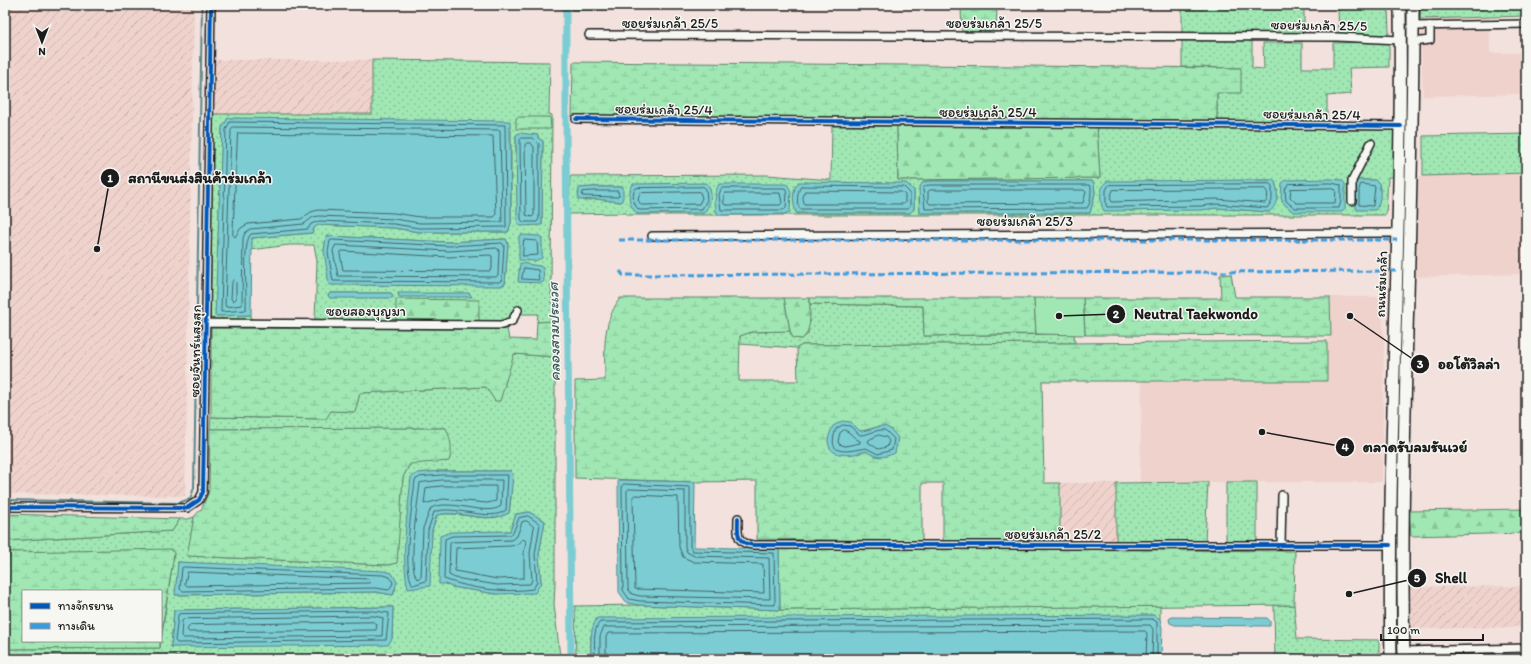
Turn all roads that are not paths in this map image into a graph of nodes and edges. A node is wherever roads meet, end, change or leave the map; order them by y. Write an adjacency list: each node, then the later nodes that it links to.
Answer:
1 (211, 5): 17 (street, ซอยจันทร์แสงสุก)
2 (1400, 5): 8 (main road, ถนนร่มเกล้า)
3 (1413, 5): 5 (main road, ถนนร่มเกล้า)
4 (1526, 24): 6 (street)
5 (1413, 26): 6 (street); 9 (main road, ถนนร่มเกล้า)
6 (1430, 26): 9 (street)
7 (589, 35): 8 (street, ซอยร่มเกล้า 25/5)
8 (1400, 40): 11 (main road, ถนนร่มเกล้า)
9 (1413, 42): 24 (main road, ถนนร่มเกล้า)
10 (576, 120): 11 (street, ซอยร่มเกล้า 25/4)
11 (1401, 126): 14 (main road, ถนนร่มเกล้า)
12 (1371, 142): 13 (street)
13 (1352, 201)
14 (1397, 233): 15 (street, ซอยร่มเกล้า 25/3); 22 (main road, ถนนร่มเกล้า)
15 (652, 236)
16 (518, 310): 17 (street, ซอยสองบุญมา)
17 (207, 323): 19 (street, ซอยจันทร์แสงสุก)
18 (1282, 495): 21 (street)
19 (5, 507)
20 (738, 518): 21 (street, ซอยร่มเกล้า 25/2)
21 (1281, 545): 22 (street, ซอยร่มเกล้า 25/2)
22 (1390, 545): 25 (main road, ถนนร่มเกล้า)
23 (1526, 648): 24 (street)
24 (1404, 655)
25 (1391, 659)

